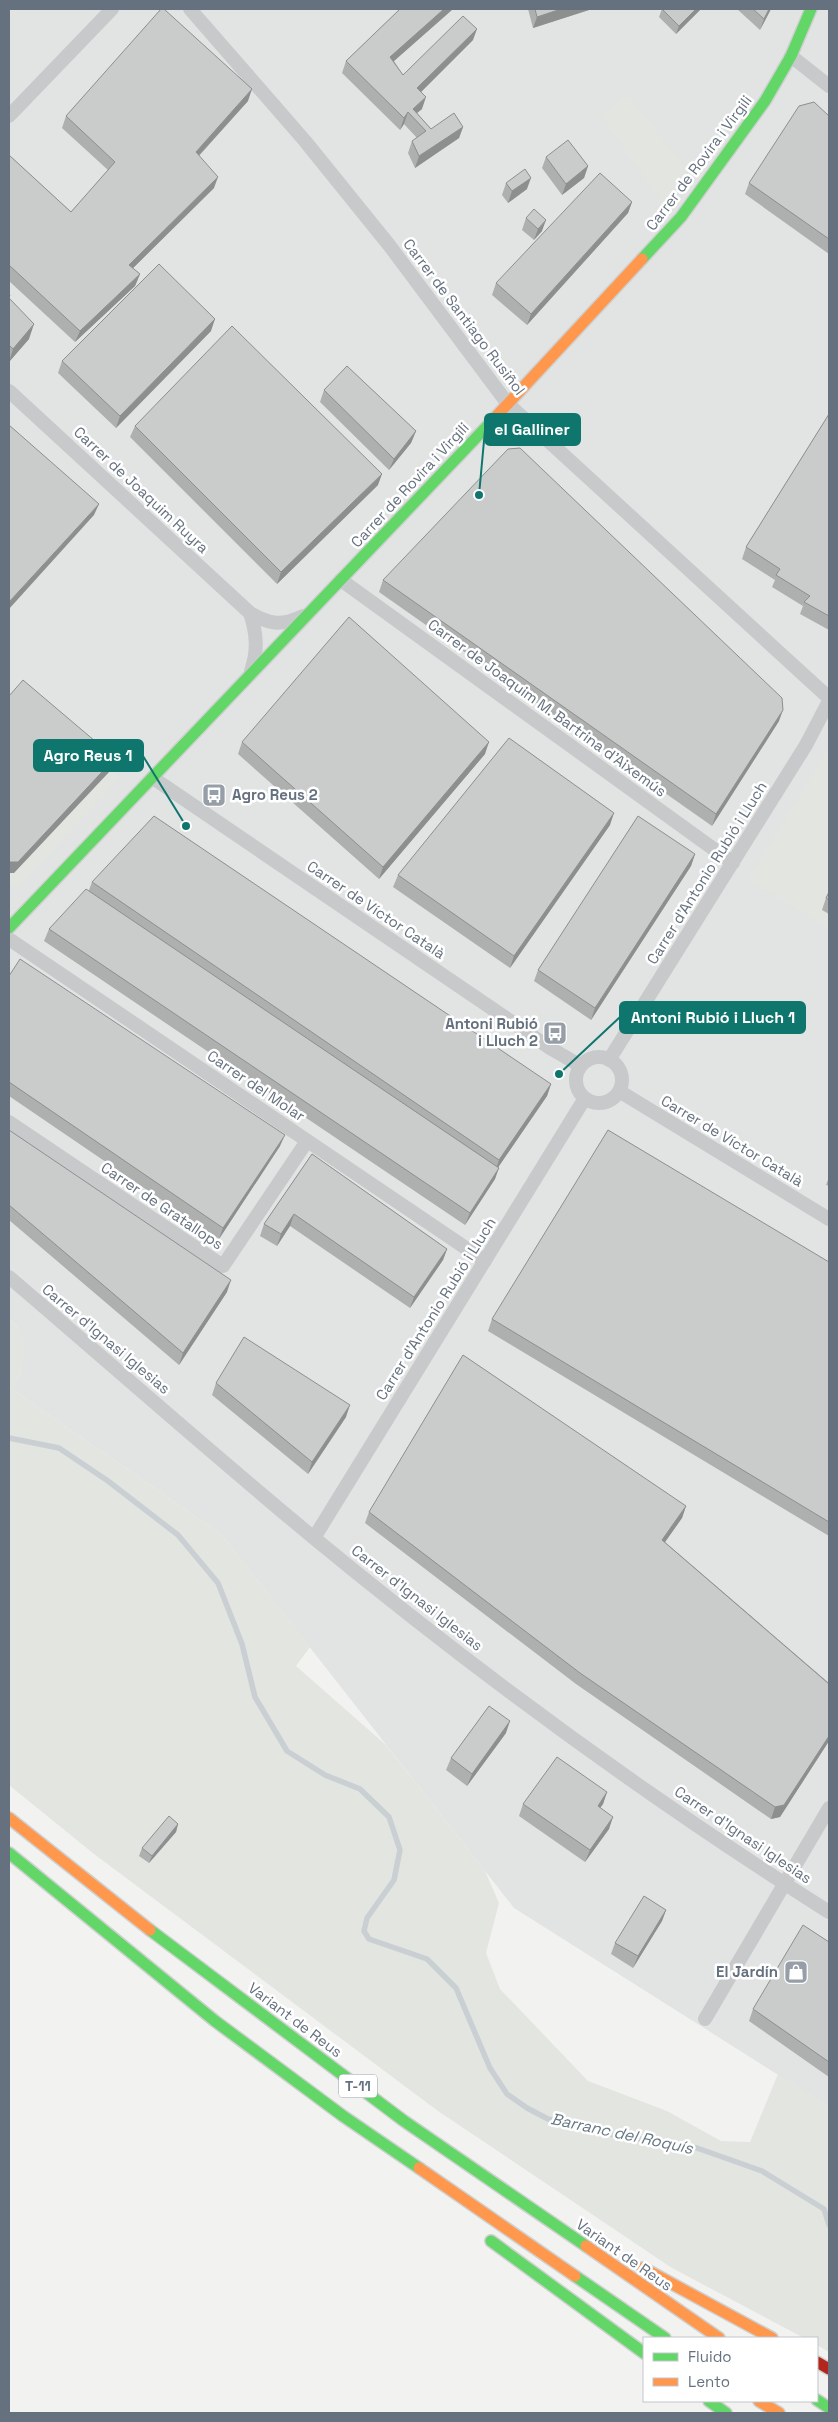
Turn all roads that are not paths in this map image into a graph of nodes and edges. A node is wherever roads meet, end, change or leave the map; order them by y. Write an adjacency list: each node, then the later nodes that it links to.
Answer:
1 (112, 9): 6 (street)
2 (190, 9): 8 (street, Carrer de Santiago Rusiñol)
3 (811, 9): 4 (main road, Carrer de Rovira i Virgili)
4 (791, 56): 5 (street); 8 (main road, Carrer de Rovira i Virgili)
5 (829, 86)
6 (9, 116)
7 (9, 391): 11 (street, Carrer de Joaquim Ruyra)
8 (508, 404): 9 (main road, Carrer de Rovira i Virgili); 13 (street, Carrer de Santiago Rusiñol)
9 (341, 580): 10 (main road, Carrer de Rovira i Virgili); 15 (street, Carrer de Joaquim M. Bartrina d'Aixemús)
10 (317, 606): 11 (street, Carrer de Joaquim Ruyra); 12 (main road, Carrer de Rovira i Virgili)
11 (250, 613): 12 (street)
12 (248, 678): 14 (main road, Carrer de Rovira i Virgili)
13 (829, 700): 15 (street, Carrer d'Antonio Rubió i Lluch)
14 (153, 778): 16 (main road, Carrer de Rovira i Virgili); 19 (street, Carrer de Víctor Català)
15 (733, 863): 18 (street, Carrer d'Antonio Rubió i Lluch)
16 (10, 925)
17 (9, 939): 23 (street, Carrer del Molar)
18 (610, 1060): 19 (street); 20 (street)
19 (581, 1066): 21 (street)
20 (618, 1091): 21 (street); 24 (street, Carrer de Víctor Català)
21 (585, 1098): 25 (street, Carrer d'Antonio Rubió i Lluch)
22 (9, 1122): 23 (street, Carrer de Gratallops)
23 (307, 1141): 25 (street, Carrer del Molar)
24 (829, 1218)
25 (484, 1261): 27 (street, Carrer d'Antonio Rubió i Lluch)
26 (9, 1277): 27 (street, Carrer d'Ignasi Iglesias)
27 (314, 1538): 31 (street, Carrer d'Ignasi Iglesias)
28 (829, 1808): 31 (street)
29 (9, 1818): 35 (main road, Variant de Reus / T-11)
30 (9, 1853): 34 (main road, T-11)
31 (784, 1883): 32 (street, Carrer d'Ignasi Iglesias); 33 (street)
32 (829, 1912)
33 (705, 2019)
34 (343, 2116): 36 (main road); 40 (main road, T-11)
35 (404, 2121): 37 (main road); 41 (main road, Variant de Reus / T-11)
36 (408, 2175)
37 (545, 2204)
38 (484, 2235): 43 (main road)
39 (632, 2261): 42 (main road)
40 (664, 2337)
41 (718, 2337)
42 (770, 2337)
43 (643, 2352)
44 (818, 2363): 45 (main road)
45 (829, 2369)
46 (818, 2401): 49 (main road)
47 (710, 2402): 50 (main road)
48 (761, 2402): 51 (main road)
49 (829, 2408)
50 (726, 2413)
51 (779, 2413)

